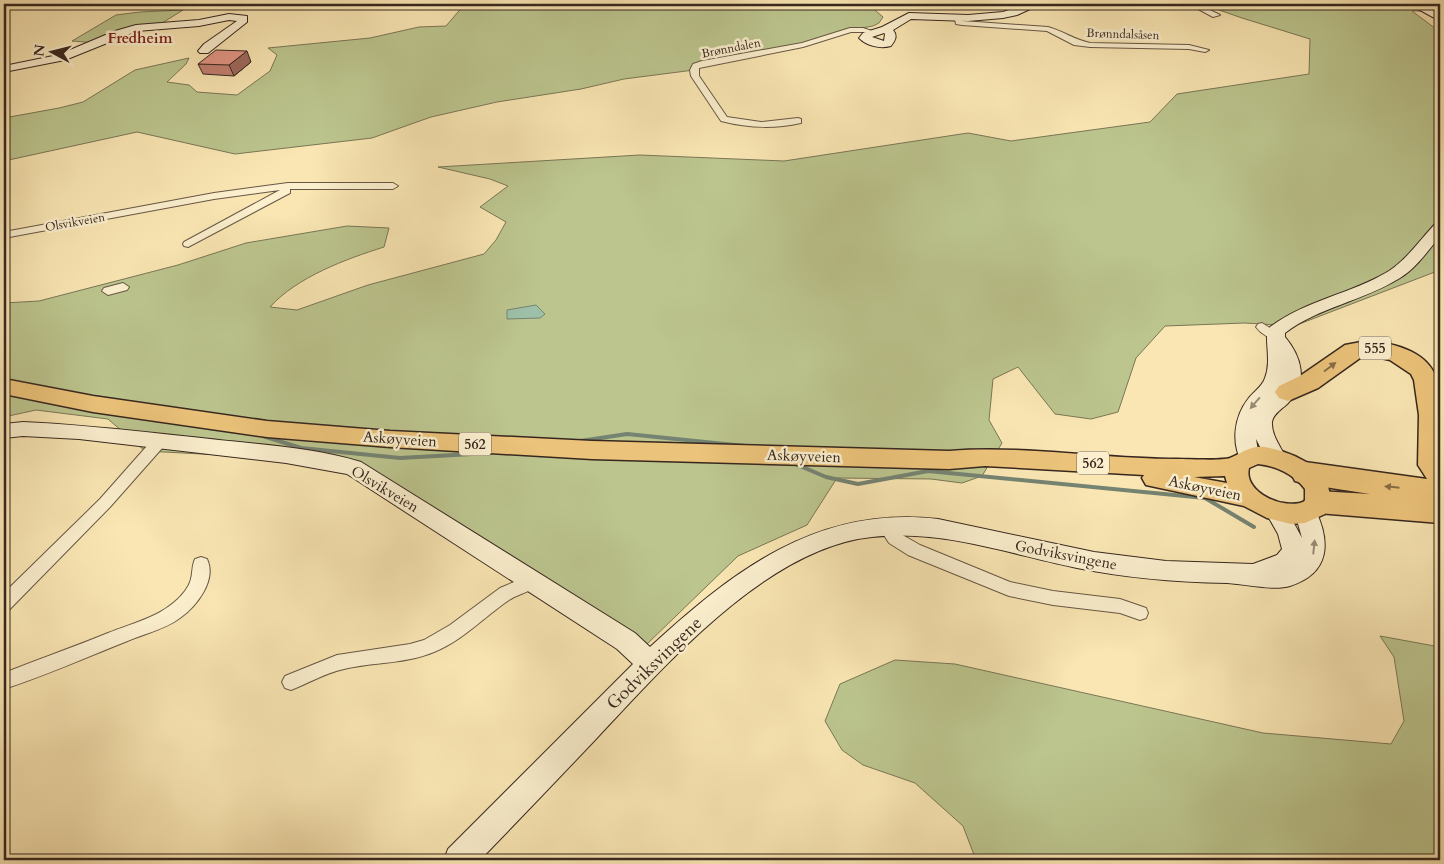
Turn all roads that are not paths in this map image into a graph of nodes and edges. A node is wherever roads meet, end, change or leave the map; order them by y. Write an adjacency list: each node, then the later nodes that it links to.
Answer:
1 (1036, 4): 7 (main road)
2 (1193, 4): 6 (street)
3 (1414, 4): 8 (main road)
4 (1436, 4): 5 (highway)
5 (1440, 6)
6 (1216, 15)
7 (958, 17): 9 (main road); 11 (street, Brønndalsåsen)
8 (1440, 18)
9 (874, 33): 13 (street, Brønndalen)
10 (204, 50): 12 (main road)
11 (1205, 50)
12 (4, 69)
13 (798, 121)
14 (295, 186): 15 (street, Olsvikveien); 17 (street, Olsvikveien); 18 (street, Olsvikveien)
15 (394, 186)
16 (1440, 227): 21 (main road)
17 (4, 234)
18 (188, 244)
19 (123, 287): 20 (street)
20 (108, 291)
21 (1269, 331): 23 (main road); 28 (main road, one-way to 28)
22 (4, 386): 27 (main road, Askøyveien / 562)
23 (1288, 392): 26 (main road); 30 (highway, 555, one-way to 30)
24 (4, 431): 25 (main road, Olsvikveien)
25 (159, 442): 39 (main road, Olsvikveien); 40 (street)
26 (1276, 458): 28 (main road, 562); 29 (main road, 562)
27 (949, 460): 28 (main road, Askøyveien / 562); 32 (main road, Askøyveien / 562)
28 (1243, 462): 32 (main road, 562)
29 (1305, 473): 31 (highway, one-way to 29); 33 (main road)
30 (1440, 477)
31 (1440, 492)
32 (1251, 498): 34 (main road, 562)
33 (1312, 507): 34 (main road, 562); 35 (highway); 38 (main road, Godviksvingene, one-way to 33)
34 (1276, 511): 38 (main road, Godviksvingene)
35 (1440, 511)
36 (886, 526): 38 (main road, Godviksvingene); 41 (street); 42 (main road, Godviksvingene)
37 (201, 564): 43 (street)
38 (1247, 574)
39 (533, 581): 42 (main road, Olsvikveien); 44 (street)
40 (4, 604)
41 (1140, 613)
42 (651, 664): 45 (main road, Godviksvingene)
43 (4, 681)
44 (291, 682)
45 (459, 860)

